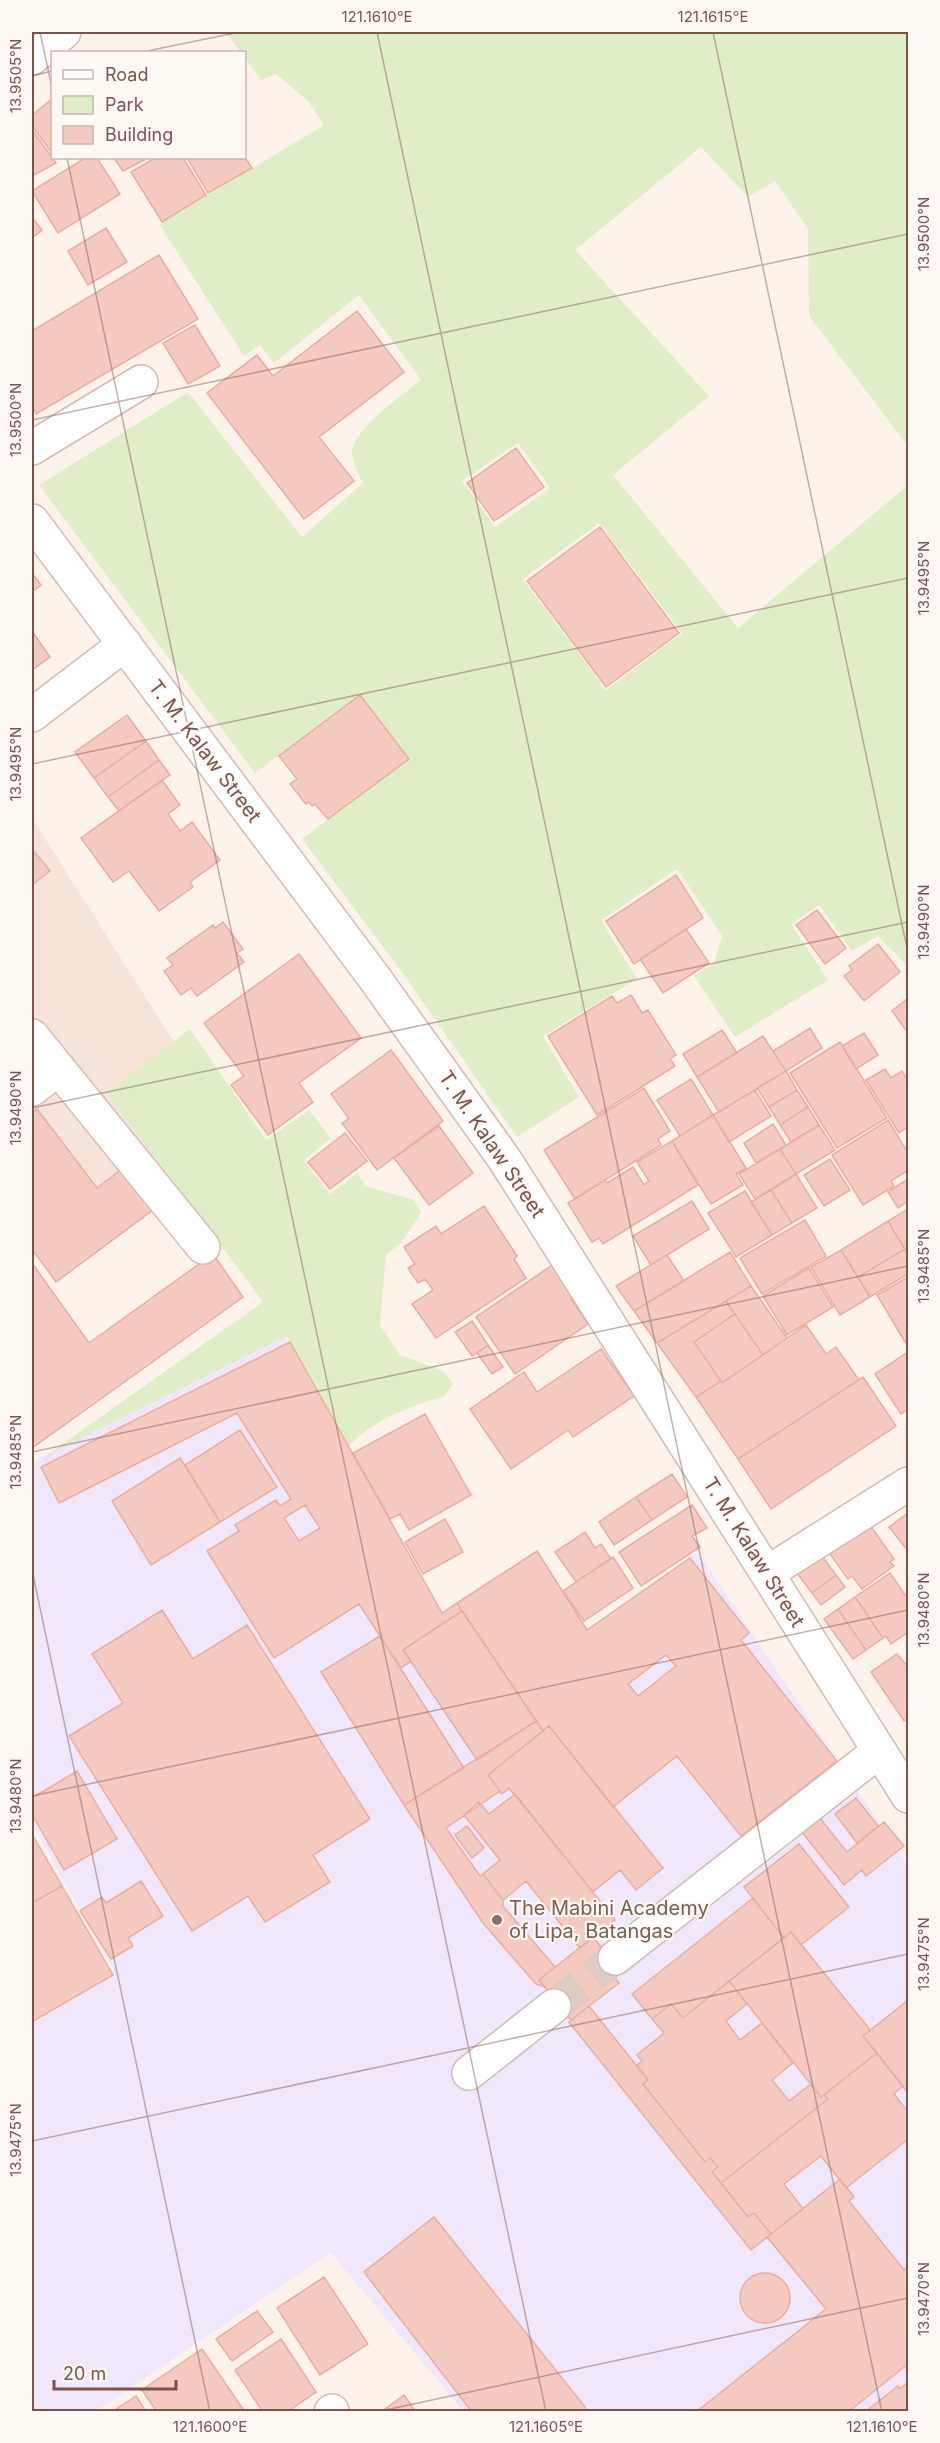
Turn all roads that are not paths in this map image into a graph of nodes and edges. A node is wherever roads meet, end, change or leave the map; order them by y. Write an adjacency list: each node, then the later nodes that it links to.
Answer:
1 (64, 32): 2 (street)
2 (32, 58)
3 (141, 382): 4 (street)
4 (32, 448)
5 (32, 521): 6 (street, T. M. Kalaw Street)
6 (125, 644): 7 (street); 12 (street, T. M. Kalaw Street)
7 (32, 715)
8 (32, 1036): 9 (street)
9 (44, 1079): 10 (street)
10 (203, 1247)
11 (909, 1484): 12 (street)
12 (767, 1573): 13 (street, T. M. Kalaw Street)
13 (879, 1750): 14 (street, T. M. Kalaw Street); 15 (street)
14 (909, 1796)
15 (615, 1958)
16 (554, 2006): 17 (street)
17 (469, 2073)

